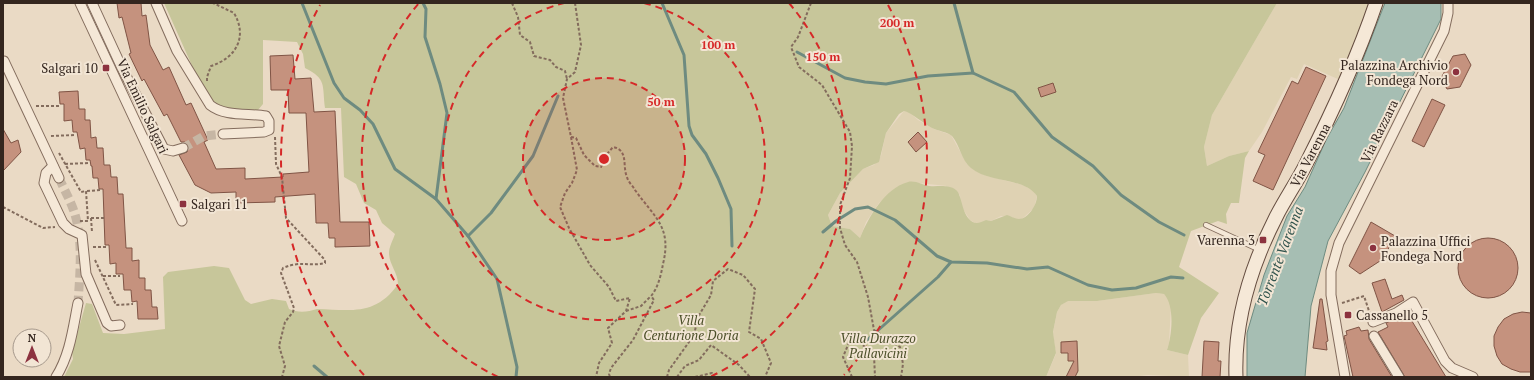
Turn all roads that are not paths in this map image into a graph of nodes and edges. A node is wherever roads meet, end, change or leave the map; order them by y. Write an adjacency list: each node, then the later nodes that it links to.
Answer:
1 (80, 3): 11 (street, Via Emilio Salgari)
2 (92, 3): 8 (street)
3 (156, 3): 7 (street)
4 (1376, 3): 13 (street, Via Varenna)
5 (1448, 3): 20 (street, Via Razzara)
6 (4, 61): 9 (street)
7 (222, 134)
8 (183, 148)
9 (53, 166): 10 (street); 16 (street)
10 (59, 178)
11 (182, 221)
12 (1206, 225): 13 (lane)
13 (1262, 251): 19 (street, Via Varenna)
14 (78, 303): 18 (street)
15 (1373, 322): 22 (street)
16 (120, 325)
17 (1374, 336): 21 (street)
18 (56, 377)
19 (1236, 377)
20 (1345, 377)
21 (1399, 377)
22 (1473, 377)

